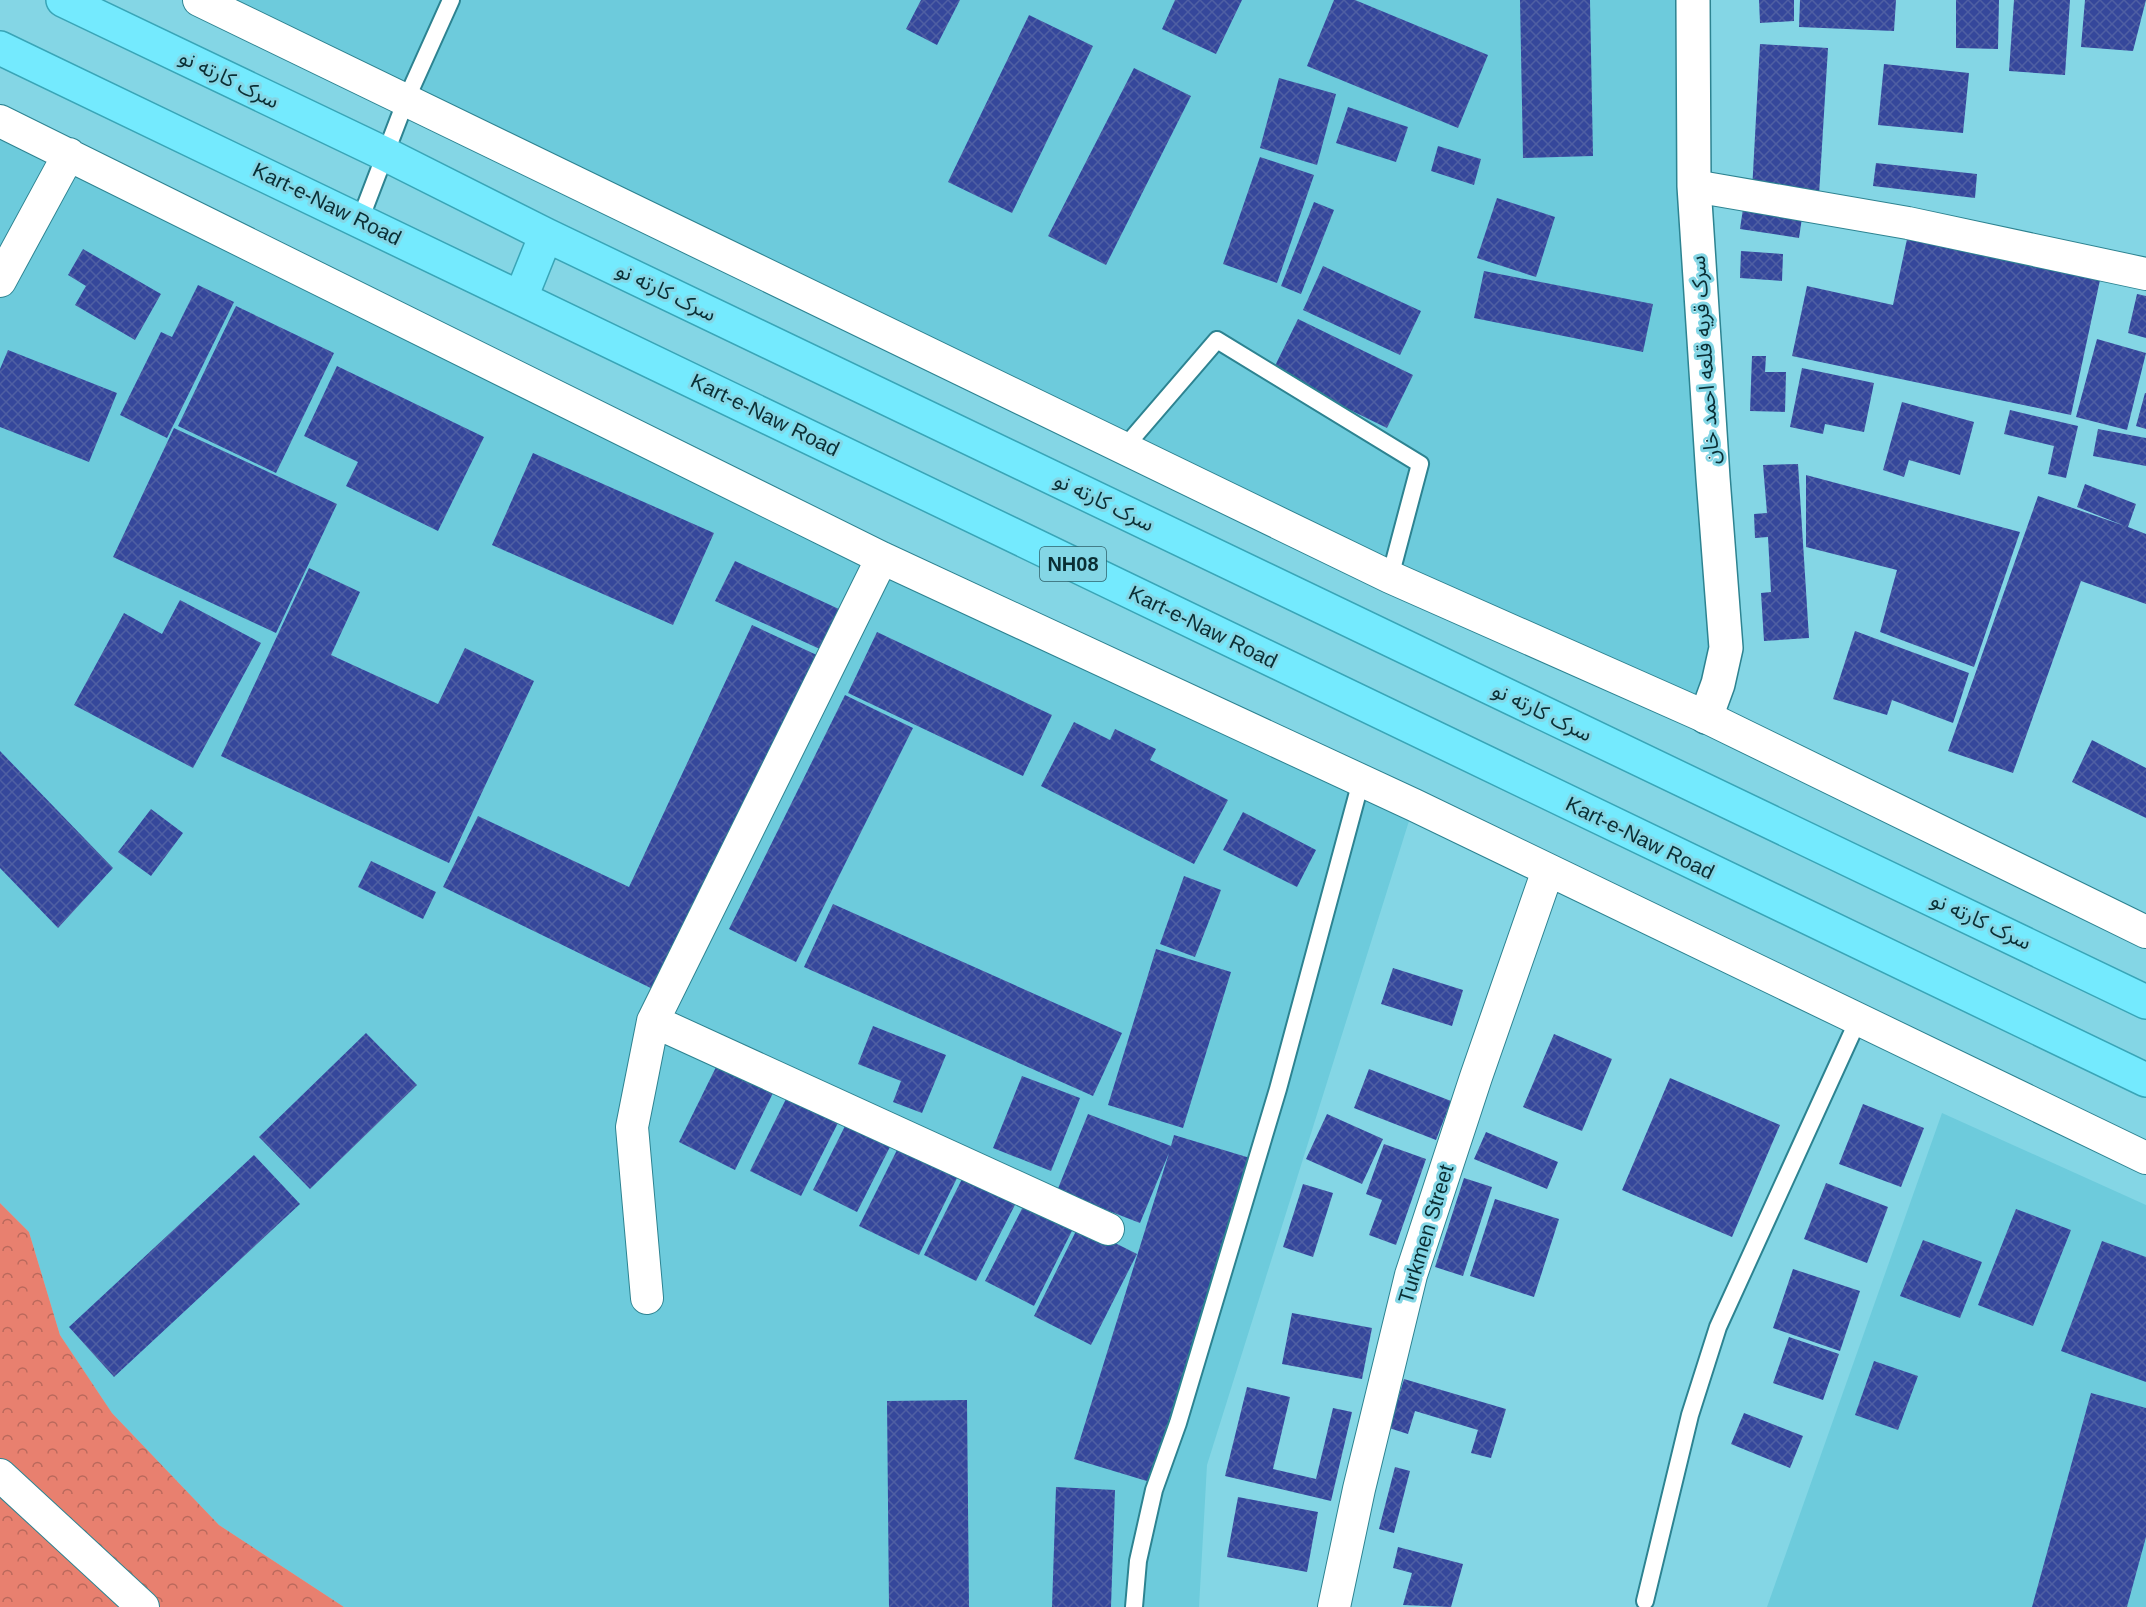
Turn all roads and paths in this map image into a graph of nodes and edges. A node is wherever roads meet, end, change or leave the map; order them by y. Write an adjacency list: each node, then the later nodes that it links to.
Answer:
1 (63, 0): 9 (highway, سرک کارته نو)
2 (199, 0): 6 (street)
3 (450, 0): 6 (lane)
4 (1693, 0): 10 (street, سرک قریه قلعه احمد خان)
5 (0, 48): 11 (highway, Kart-e-Naw Road / NH08)
6 (406, 100): 9 (lane); 16 (street)
7 (0, 122): 8 (street)
8 (69, 154): 14 (street); 17 (street)
9 (385, 154): 11 (lane); 12 (highway, سرک کارته نو)
10 (1694, 186): 13 (street); 19 (street, سرک قریه قلعه احمد خان)
11 (360, 220): 15 (highway, Kart-e-Naw Road / NH08)
12 (546, 235): 15 (highway); 23 (highway, سرک کارته نو)
13 (2146, 274)
14 (0, 281)
15 (521, 297): 26 (highway, Kart-e-Naw Road / NH08)
16 (1124, 448): 18 (street); 18 (lane)
17 (882, 558): 20 (street); 25 (street)
18 (1390, 577): 19 (street)
19 (1706, 717): 22 (street)
20 (1361, 781): 21 (street); 33 (lane)
21 (1548, 870): 24 (street); 34 (street, Turkmen Street)
22 (2146, 932)
23 (2146, 1002)
24 (1858, 1020): 27 (street); 31 (lane)
25 (653, 1021): 28 (street); 29 (street)
26 (2146, 1080)
27 (2146, 1158)
28 (1108, 1229)
29 (647, 1298)
30 (0, 1475): 32 (street)
31 (1645, 1601)
32 (143, 1607)
33 (1134, 1607)
34 (1334, 1607)

